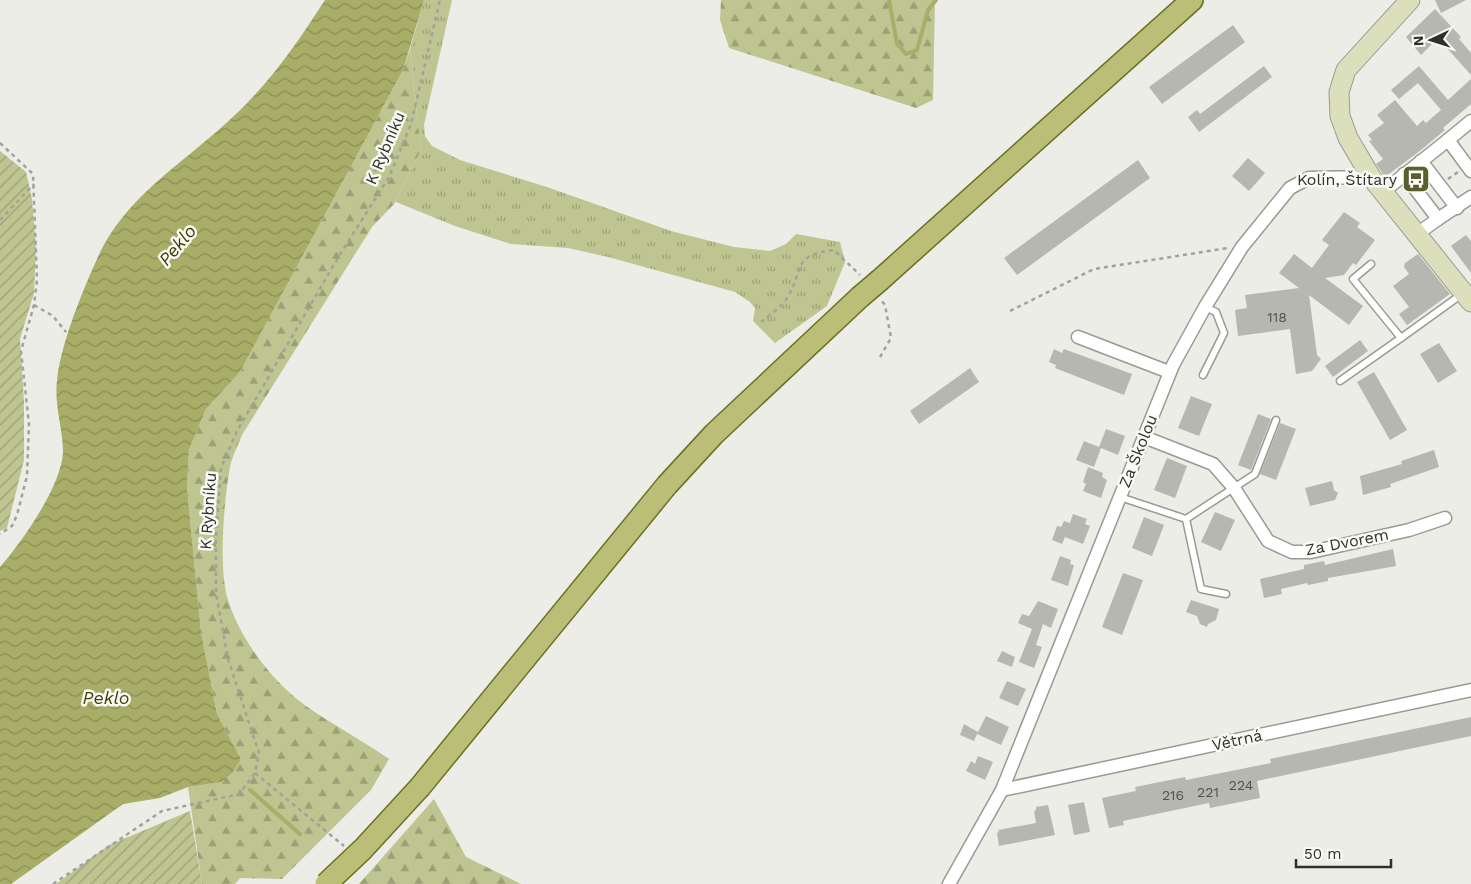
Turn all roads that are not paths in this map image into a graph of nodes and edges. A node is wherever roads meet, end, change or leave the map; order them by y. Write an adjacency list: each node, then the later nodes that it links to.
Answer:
1 (1192, 0): 31 (main road, bridge)
2 (1410, 0): 8 (street)
3 (1469, 126): 4 (street)
4 (1448, 140): 5 (street); 6 (street)
5 (1422, 162): 7 (street); 11 (street)
6 (1471, 170)
7 (1404, 174): 9 (street); 12 (street)
8 (1371, 177): 9 (street); 16 (street, Za Školou)
9 (1384, 191): 13 (street)
10 (1471, 198): 11 (street)
11 (1457, 208): 12 (street)
12 (1438, 219): 13 (street)
13 (1417, 234): 15 (street)
14 (1371, 264): 18 (lane)
15 (1467, 298): 18 (lane)
16 (1205, 307): 19 (street, Za Školou); 20 (lane)
17 (1078, 337): 19 (street)
18 (1401, 338): 21 (lane)
19 (1170, 372): 23 (street, Za Školou)
20 (1203, 376)
21 (1340, 381)
22 (1276, 420): 24 (lane)
23 (1144, 437): 24 (street, Za Dvorem); 25 (street, Za Školou)
24 (1234, 488): 26 (street, Za Dvorem); 27 (lane)
25 (1120, 497): 27 (lane); 30 (street, Za Školou)
26 (1445, 518)
27 (1186, 519): 28 (lane)
28 (1226, 594)
29 (1471, 690): 30 (street, Větrná)
30 (1002, 790): 32 (street, Za Školou)
31 (326, 884)
32 (949, 884)

